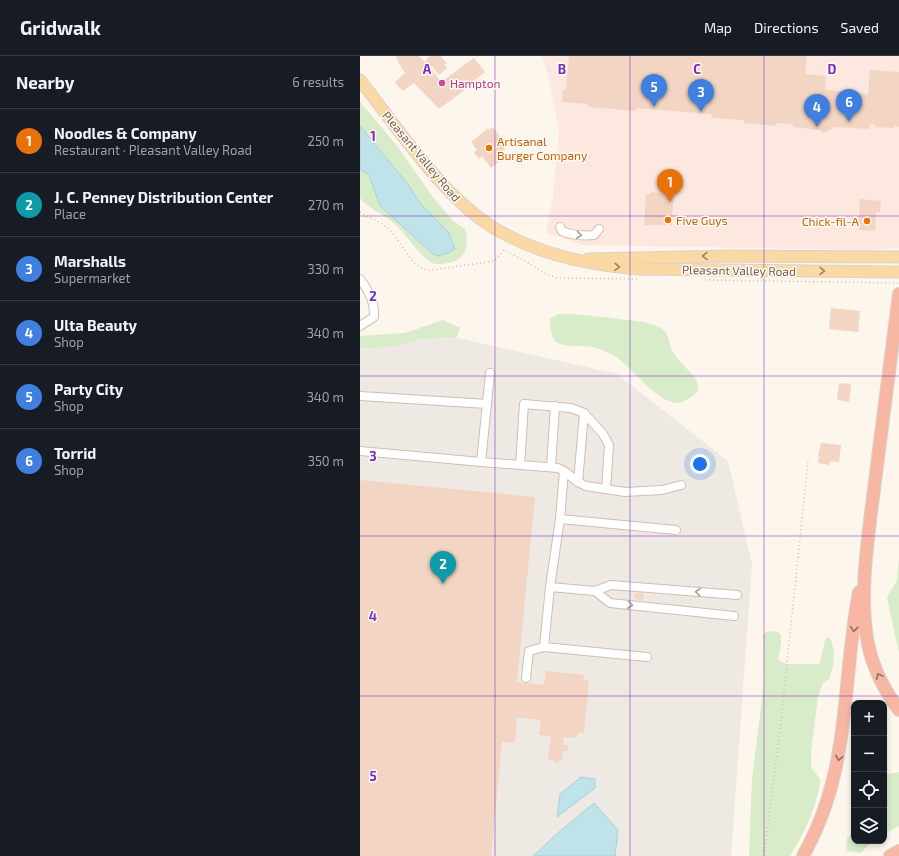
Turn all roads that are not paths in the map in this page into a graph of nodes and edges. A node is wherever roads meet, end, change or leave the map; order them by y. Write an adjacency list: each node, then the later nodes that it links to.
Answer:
1 (360, 80): 6 (main road, Pleasant Valley Road)
2 (560, 227): 3 (street, one-way to 3)
3 (599, 229)
4 (750, 256): 5 (main road, Pleasant Valley Road); 6 (main road, Pleasant Valley Road, one-way to 6); 7 (main road)
5 (899, 257)
6 (579, 259): 7 (main road, Pleasant Valley Road, one-way to 7)
7 (750, 270): 8 (main road, Pleasant Valley Road, one-way to 8)
8 (899, 272)
9 (360, 280): 11 (street)
10 (899, 294): 27 (highway)
11 (360, 326)
12 (490, 374): 14 (street)
13 (360, 396): 14 (street)
14 (487, 404): 18 (street)
15 (555, 406): 16 (street); 19 (street); 20 (street)
16 (584, 413): 22 (street); 24 (street)
17 (360, 451): 18 (street)
18 (482, 462): 19 (street)
19 (520, 465): 20 (street)
20 (550, 467): 21 (street)
21 (564, 471): 22 (street); 25 (street)
22 (578, 482): 24 (street)
23 (680, 485): 24 (street)
24 (606, 489)
25 (560, 519): 26 (street); 28 (street)
26 (676, 530)
27 (866, 564): 35 (highway, one-way to 27); 37 (highway, one-way to 37)
28 (550, 587): 29 (street); 32 (street)
29 (595, 592): 30 (street, one-way to 29); 31 (street, one-way to 31)
30 (737, 595)
31 (734, 616)
32 (544, 647): 33 (street); 34 (street)
33 (647, 656)
34 (526, 678)
35 (899, 710)
36 (899, 852): 38 (highway)
37 (803, 856)
38 (890, 856)

